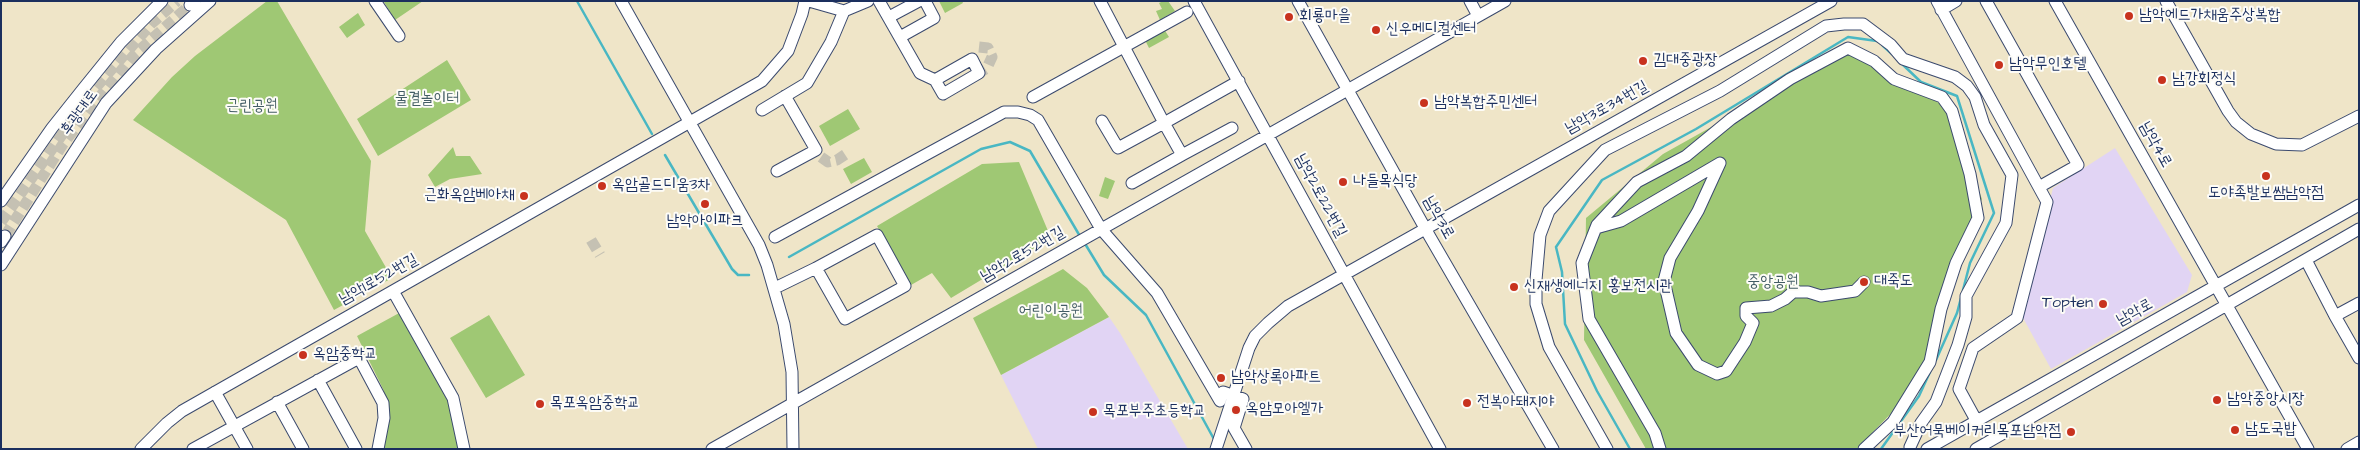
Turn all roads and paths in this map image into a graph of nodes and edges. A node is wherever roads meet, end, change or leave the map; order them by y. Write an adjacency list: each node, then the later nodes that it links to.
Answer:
1 (162, 1): 46 (street, 후광대로)
2 (210, 1): 54 (street, 후광대로)
3 (376, 1): 27 (street)
4 (621, 1): 38 (street)
5 (805, 1): 38 (street)
6 (809, 1): 23 (street)
7 (868, 1): 23 (street)
8 (880, 1): 26 (street)
9 (919, 1): 26 (street)
10 (925, 1): 28 (street)
11 (1100, 1): 29 (street)
12 (1194, 1): 31 (street)
13 (1298, 1): 32 (street, 남악3로)
14 (1470, 1): 25 (street)
15 (1505, 1): 25 (street, 남악2로52번길)
16 (1831, 1): 21 (street, 남악3로34번길)
17 (1956, 1): 22 (street)
18 (1986, 1): 45 (street)
19 (2055, 1): 58 (street, 남악4로)
20 (2166, 1): 36 (street)
21 (1817, 5): 48 (street, 남악3로34번길)
22 (1939, 5): 45 (street)
23 (844, 10): 33 (street)
24 (1187, 12): 29 (street)
25 (1478, 16): 32 (street, 남악2로52번길)
26 (889, 17): 28 (street)
27 (399, 36)
28 (900, 37): 30 (street)
29 (1124, 46): 34 (street); 39 (street)
30 (935, 80)
31 (1239, 81): 39 (street); 41 (street)
32 (1347, 89): 41 (street, 남악2로52번길); 48 (street, 남악3로)
33 (785, 96): 35 (street); 43 (street)
34 (1034, 97)
35 (762, 110)
36 (2359, 116)
37 (1102, 121): 39 (street)
38 (689, 123): 59 (street); 60 (street, 남악1로52번길)
39 (1164, 123): 42 (street)
40 (1232, 128): 42 (street)
41 (1268, 134): 50 (street, 남악2로52번길); 56 (street, 남악2로22번길)
42 (1182, 155): 44 (street)
43 (777, 171)
44 (1132, 183)
45 (2039, 187): 70 (street)
46 (1, 202)
47 (2359, 205): 58 (street, 남악로)
48 (1425, 228): 56 (street); 87 (street, 남악3로)
49 (1596, 228): 57 (street); 89 (street); 90 (street)
50 (1101, 229): 52 (street); 67 (street); 69 (street, 남악2로52번길)
51 (2359, 229): 53 (street)
52 (775, 237)
53 (2306, 260): 62 (street); 63 (street)
54 (1, 264)
55 (816, 268): 55 (street); 59 (street)
56 (1343, 274): 67 (street); 86 (street, 남악2로22번길)
57 (1864, 282)
58 (2216, 286): 62 (street, 남악4로); 70 (street, 남악로)
59 (775, 288): 69 (street)
60 (394, 291): 66 (street, 남악1로52번길); 81 (street)
61 (2359, 303): 63 (street)
62 (2227, 305): 73 (street); 93 (street, 남악4로)
63 (2335, 316): 64 (street)
64 (2359, 358)
65 (318, 380): 68 (street); 79 (street); 80 (street)
66 (215, 392): 71 (street); 75 (street, 남악1로52번길)
67 (1234, 396): 84 (street); 85 (street)
68 (277, 402): 71 (street); 78 (street)
69 (794, 404): 82 (street, 남악2로52번길); 83 (street)
70 (1976, 420): 91 (street, 남악로)
71 (234, 425): 76 (street); 77 (street)
72 (2359, 442): 94 (street)
73 (1991, 445): 92 (street)
74 (1910, 447): 88 (street)
75 (141, 449)
76 (193, 449)
77 (247, 449)
78 (303, 449)
79 (356, 449)
80 (378, 449)
81 (464, 449)
82 (712, 449)
83 (793, 449)
84 (1216, 449)
85 (1246, 449)
86 (1440, 449)
87 (1553, 449)
88 (1607, 449)
89 (1660, 449)
90 (1864, 449)
91 (1928, 449)
92 (1976, 449)
93 (2308, 449)
94 (2347, 449)

